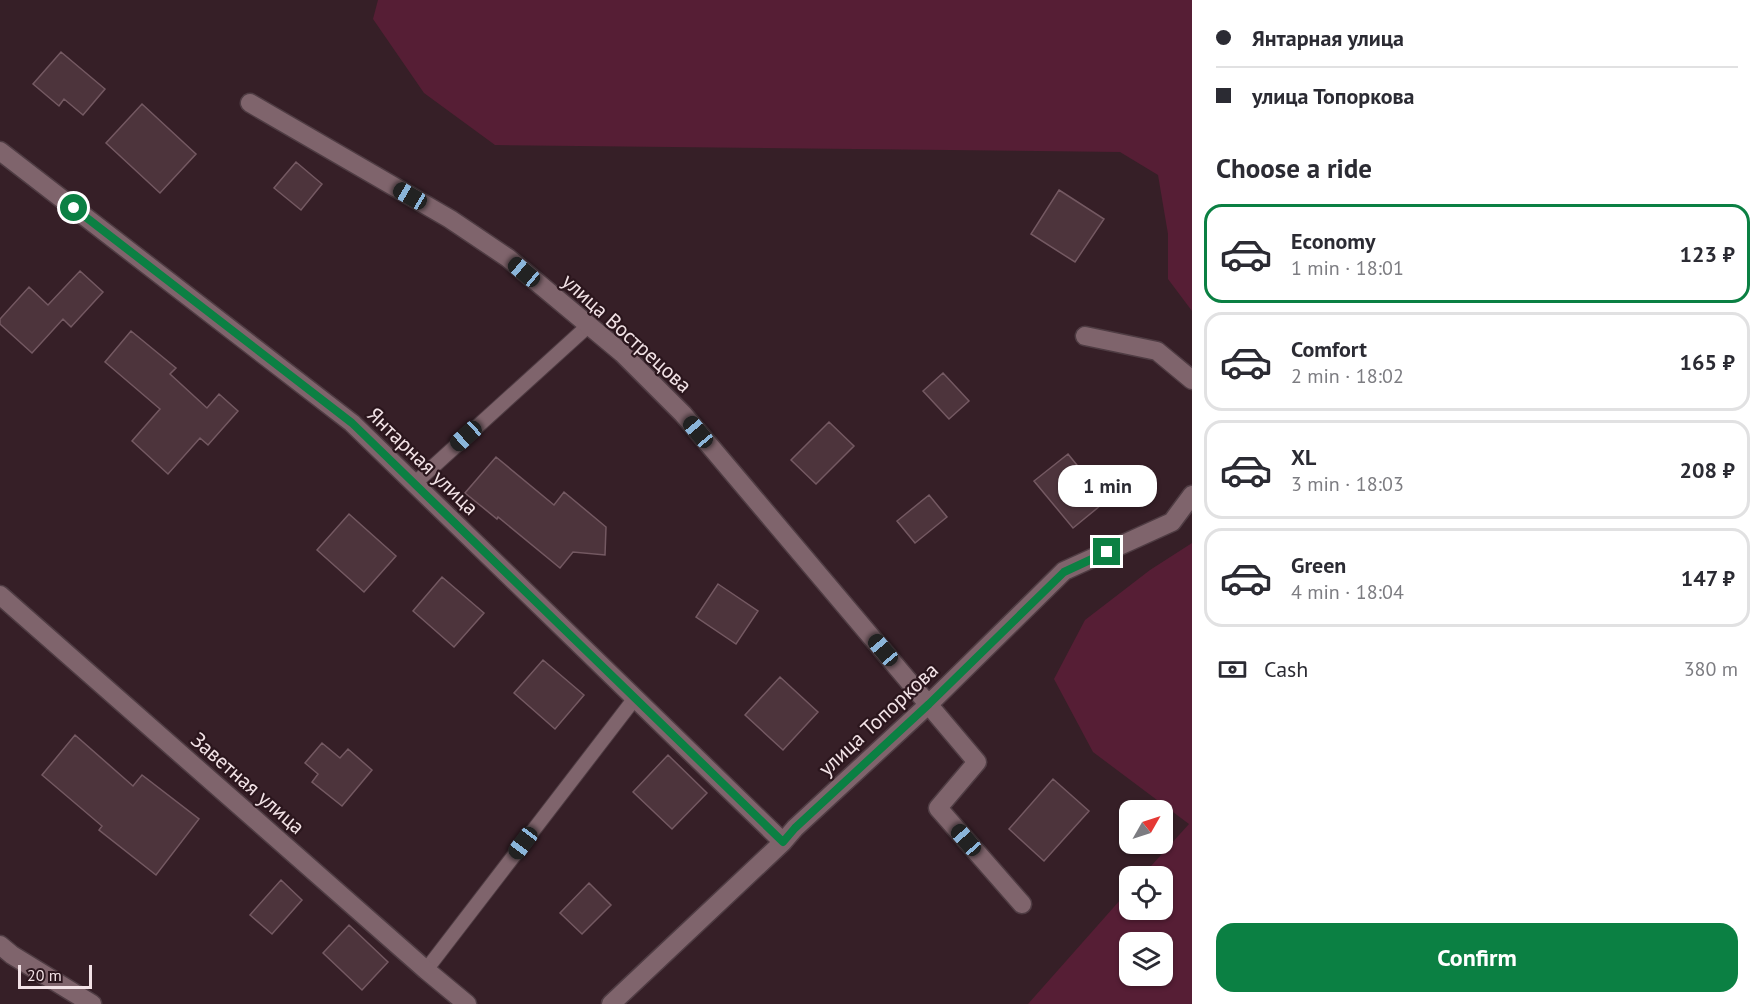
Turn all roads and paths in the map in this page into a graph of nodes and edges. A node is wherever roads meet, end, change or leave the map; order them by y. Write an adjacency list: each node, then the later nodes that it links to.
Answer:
1 (250, 103): 3 (street, улица Вострецова)
2 (0, 151): 6 (street, Янтарная улица)
3 (588, 326): 6 (lane); 10 (street, улица Вострецова)
4 (1085, 336): 5 (street)
5 (1192, 380)
6 (414, 484): 9 (street, Янтарная улица)
7 (1192, 495): 10 (street, улица Топоркова)
8 (0, 595): 14 (street, Заветная улица)
9 (634, 698): 11 (street, Янтарная улица); 14 (lane)
10 (929, 704): 11 (street, улица Топоркова); 12 (street, улица Вострецова)
11 (783, 842): 17 (street, улица Топоркова)
12 (1022, 904)
13 (0, 945): 15 (street)
14 (426, 970): 16 (street, Заветная улица)
15 (92, 1004)
16 (467, 1004)
17 (611, 1004)

